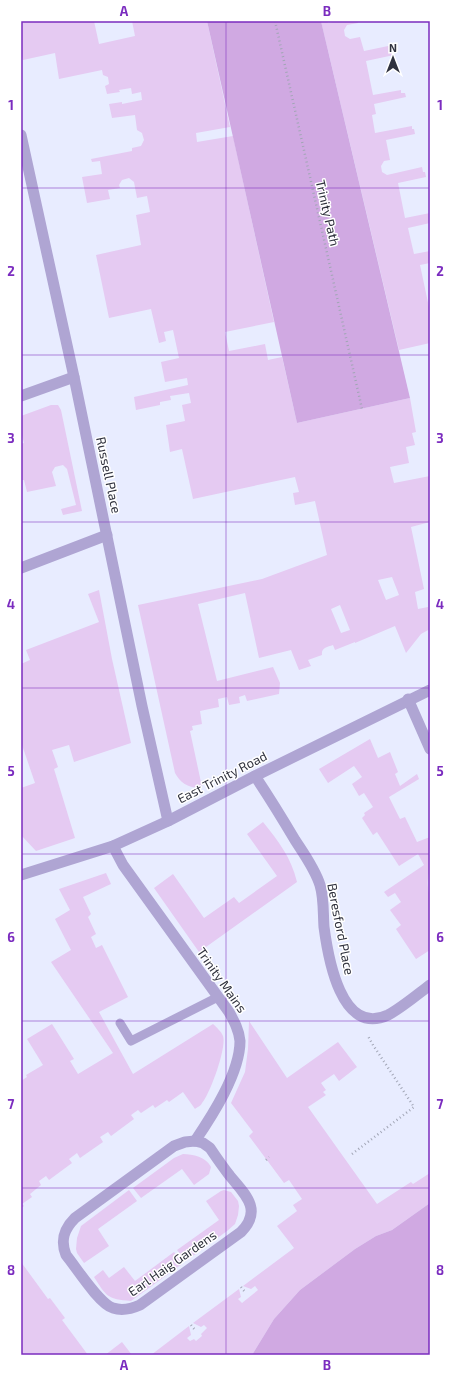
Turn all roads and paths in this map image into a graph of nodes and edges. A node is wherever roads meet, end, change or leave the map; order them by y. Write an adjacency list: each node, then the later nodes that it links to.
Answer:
1 (275, 21): 5 (path, Trinity Path)
2 (21, 135): 3 (street, Russell Place)
3 (74, 377): 4 (street); 6 (street, Russell Place)
4 (21, 396)
5 (362, 409)
6 (107, 535): 7 (street); 12 (street, Russell Place)
7 (21, 568)
8 (430, 690): 9 (street, East Trinity Road)
9 (408, 700): 10 (street); 11 (street, East Trinity Road)
10 (430, 748)
11 (255, 776): 12 (street, East Trinity Road); 17 (street, Beresford Place)
12 (168, 821): 13 (street, East Trinity Road)
13 (113, 846): 14 (street, East Trinity Road); 16 (street, Trinity Mains)
14 (21, 875)
15 (430, 985): 17 (street)
16 (218, 997): 18 (lane); 19 (street, Trinity Mains)
17 (368, 1018): 20 (path)
18 (120, 1023)
19 (195, 1141): 19 (street, Earl Haig Gardens)
20 (352, 1154)
21 (242, 1287): 22 (path)
22 (245, 1292)
23 (191, 1325): 24 (path)
24 (195, 1330)

